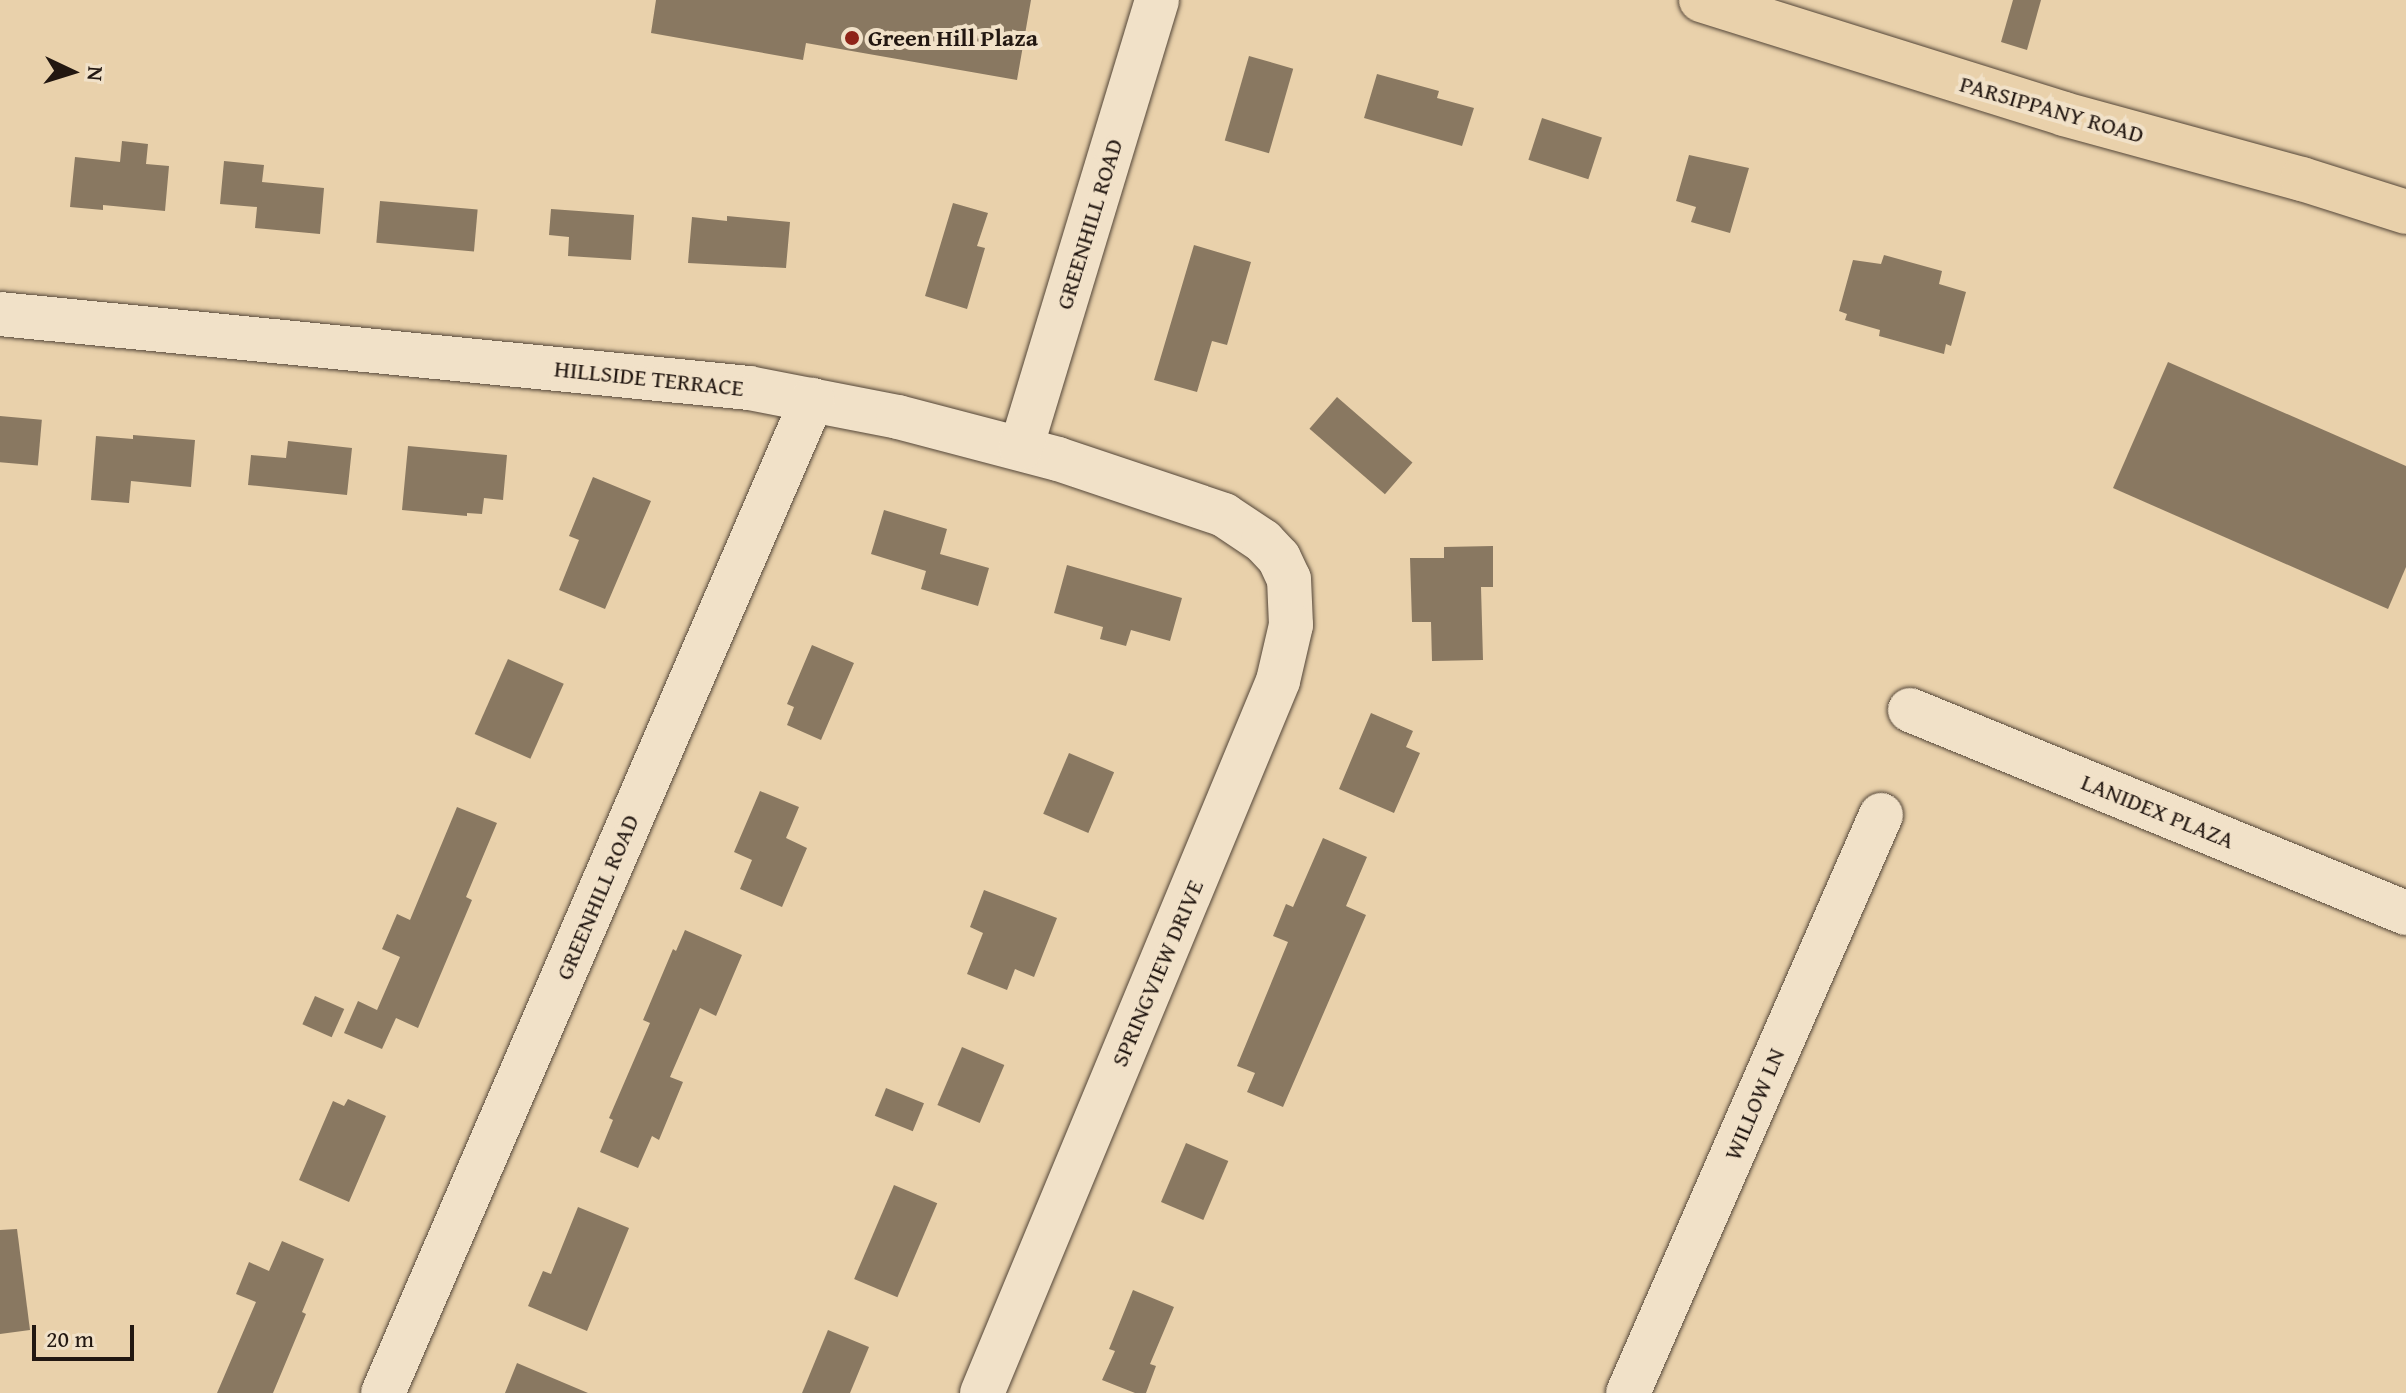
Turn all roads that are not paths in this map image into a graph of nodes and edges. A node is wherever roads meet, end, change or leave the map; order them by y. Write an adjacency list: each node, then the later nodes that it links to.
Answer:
1 (1157, 0): 6 (street, GREENHILL ROAD)
2 (1701, 0): 3 (main road, PARSIPPANY ROAD)
3 (2406, 212)
4 (0, 314): 5 (street, HILLSIDE TERRACE)
5 (812, 400): 6 (street, HILLSIDE TERRACE); 11 (street, GREENHILL ROAD)
6 (1021, 448): 7 (street, HILLSIDE TERRACE)
7 (1271, 550): 12 (street, SPRINGVIEW DRIVE)
8 (1910, 710): 10 (street, LANIDEX PLAZA)
9 (1881, 815): 13 (street, WILLOW LN)
10 (2406, 913)
11 (383, 1393)
12 (982, 1393)
13 (1628, 1393)

